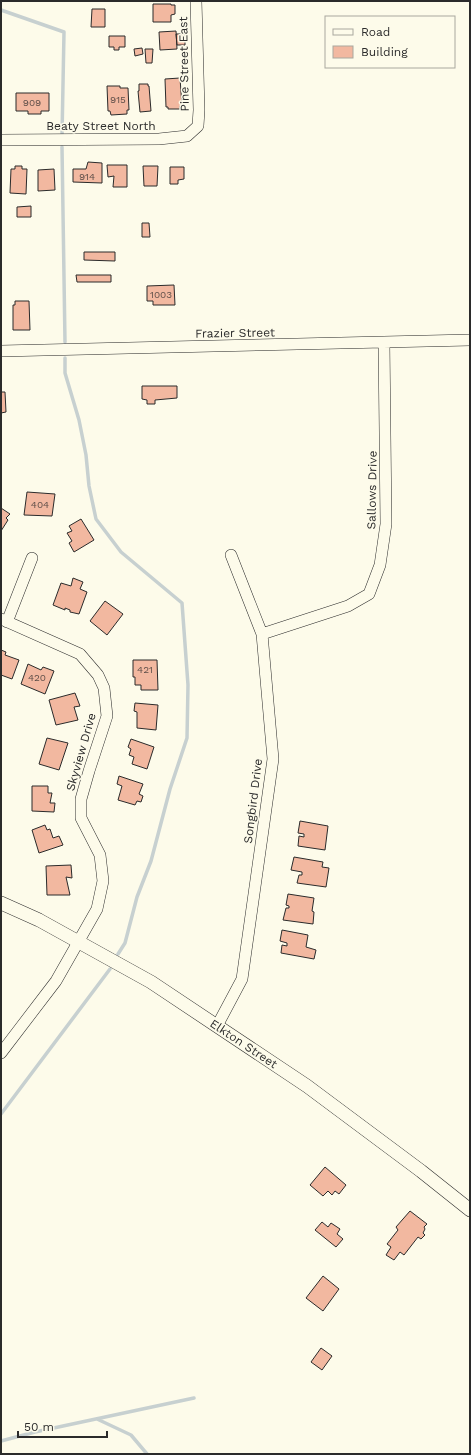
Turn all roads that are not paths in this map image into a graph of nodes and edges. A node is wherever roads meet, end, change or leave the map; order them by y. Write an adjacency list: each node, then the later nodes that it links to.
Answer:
1 (196, 1): 2 (street, Pine Street East)
2 (198, 126): 3 (street, Beaty Street North)
3 (1, 140)
4 (470, 340): 5 (street, Frazier Street)
5 (384, 342): 6 (street, Frazier Street); 10 (street, Sallows Drive)
6 (1, 351)
7 (231, 555): 10 (street, Songbird Drive)
8 (32, 558): 9 (street)
9 (4, 621): 12 (street, Skyview Drive)
10 (262, 634): 13 (street, Songbird Drive)
11 (1, 903): 12 (street, Elkton Street)
12 (79, 942): 13 (street, Elkton Street); 14 (street, Skyview Drive)
13 (217, 1026): 15 (street, Elkton Street)
14 (1, 1053)
15 (470, 1210)

